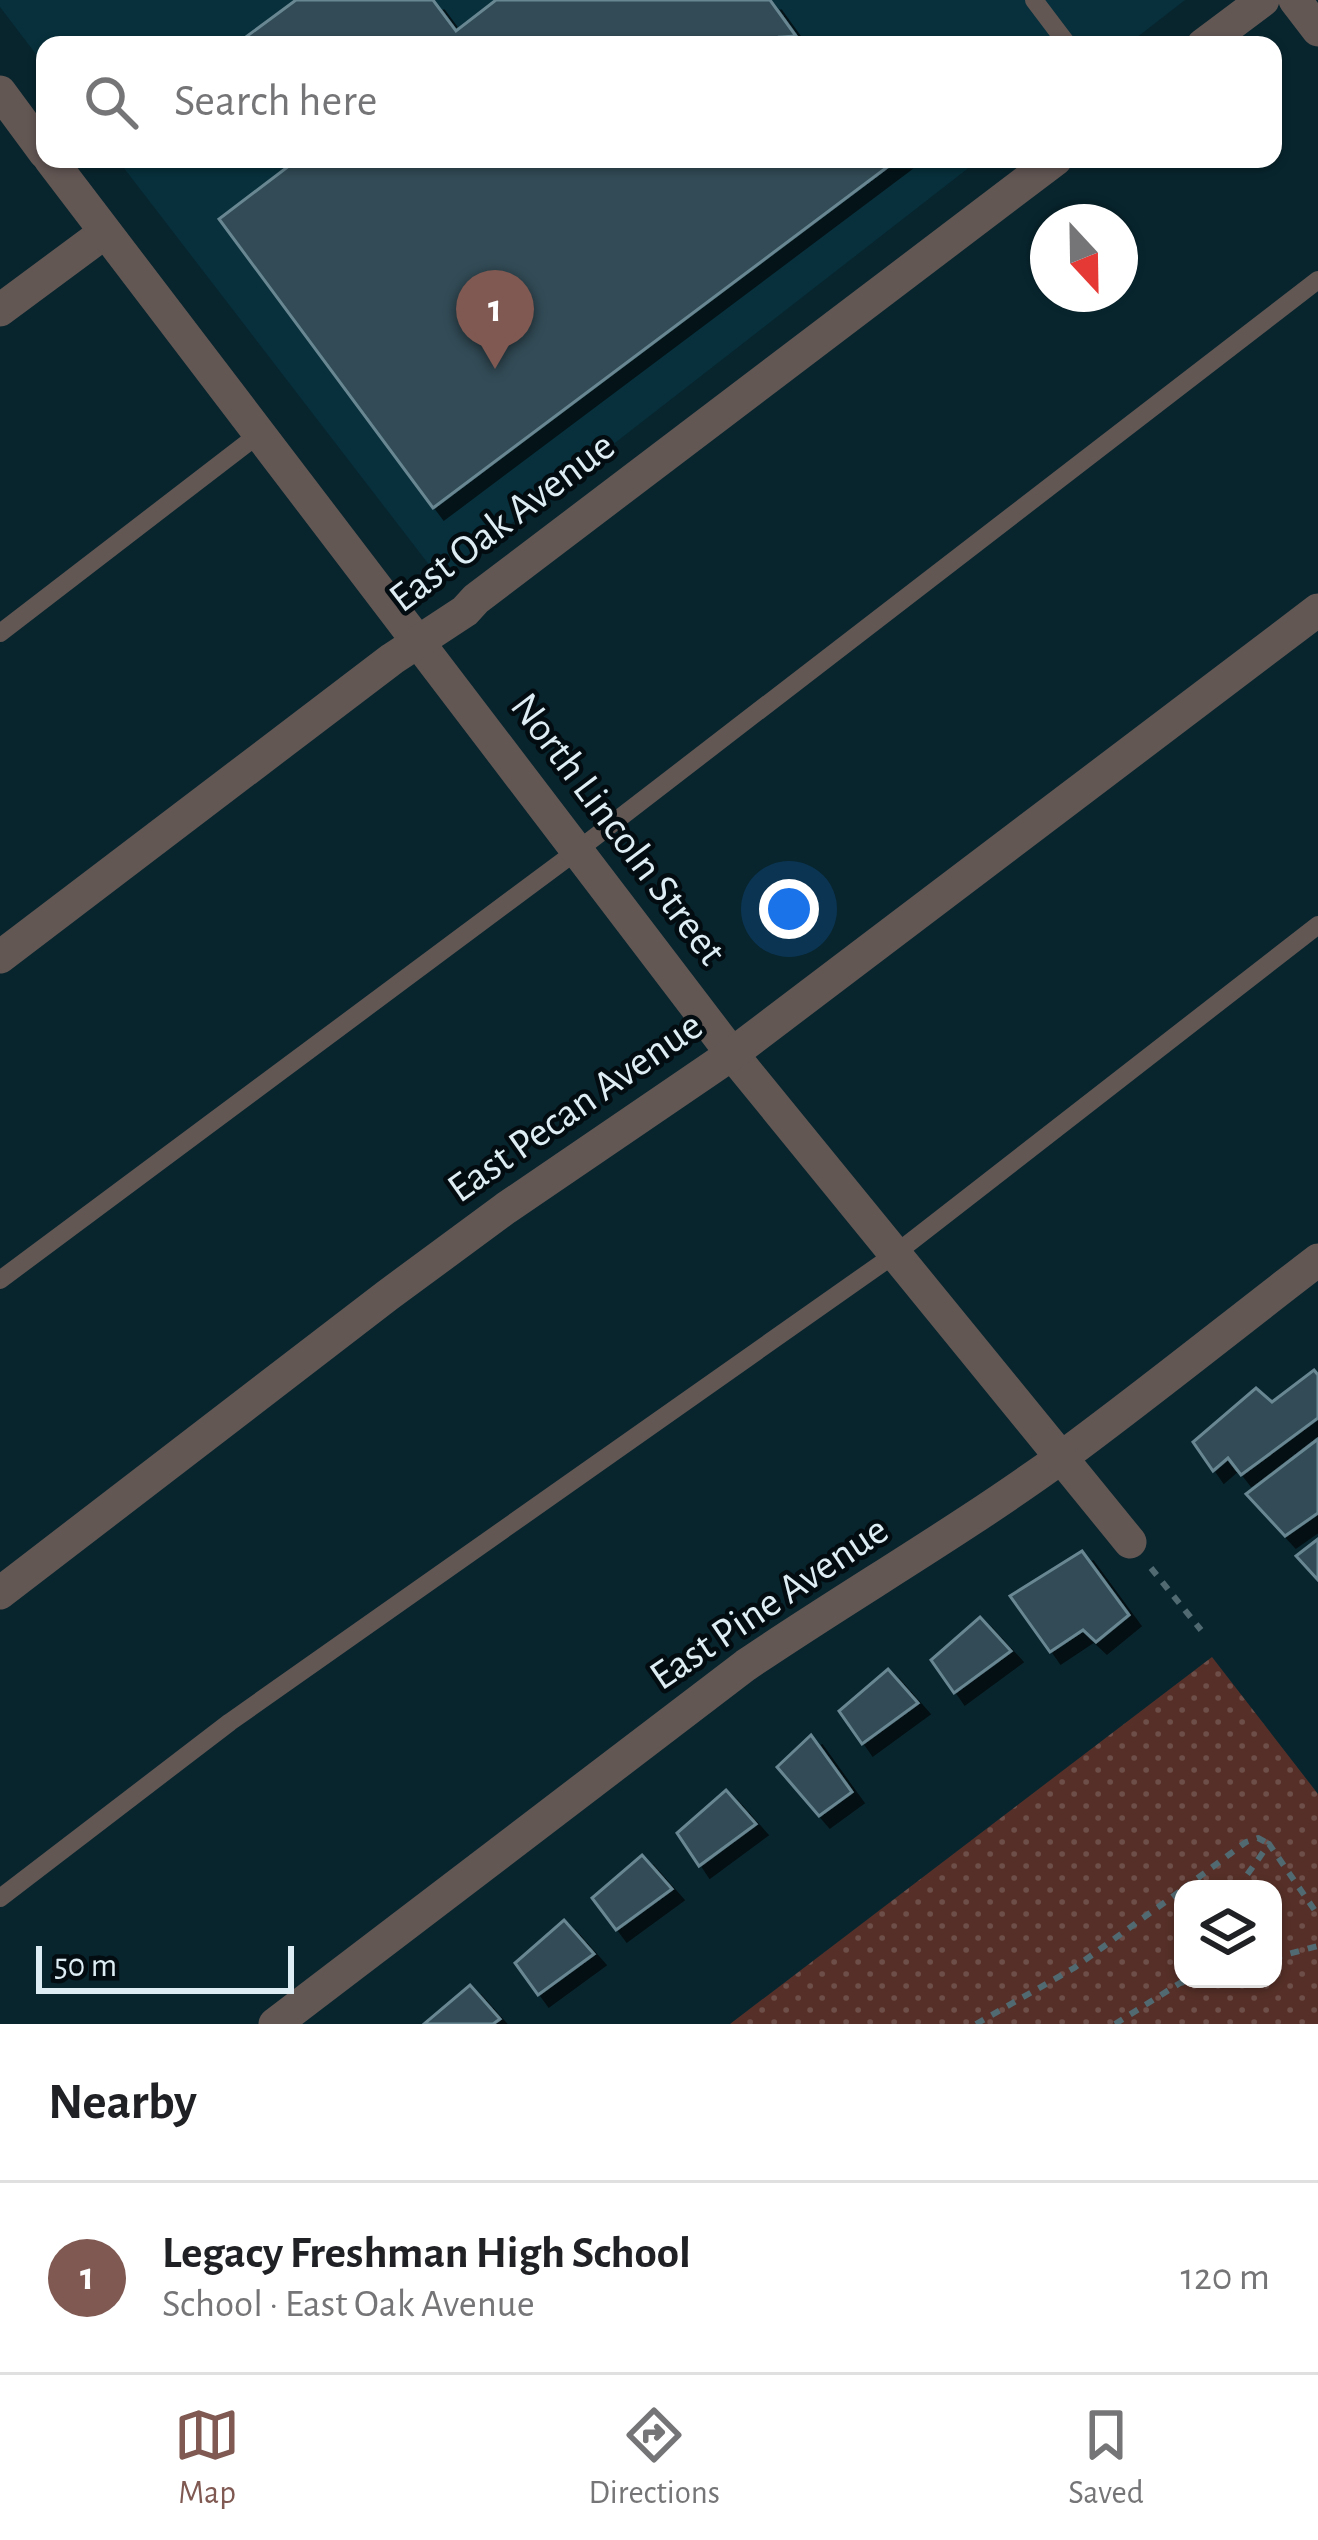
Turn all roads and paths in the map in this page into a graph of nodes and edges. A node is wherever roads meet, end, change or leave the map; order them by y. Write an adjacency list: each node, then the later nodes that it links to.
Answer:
1 (1034, 0): 5 (lane)
2 (1263, 0): 6 (street)
3 (1295, 0): 4 (street)
4 (1318, 30)
5 (1061, 36)
6 (1215, 36)
7 (0, 92): 8 (street, North Lincoln Street)
8 (36, 141)
9 (56, 168): 11 (street, North Lincoln Street)
10 (1044, 168): 17 (street, East Oak Avenue)
11 (104, 232): 13 (street); 14 (street, North Lincoln Street)
12 (1318, 280): 18 (lane)
13 (0, 310)
14 (259, 434): 16 (lane); 17 (street, North Lincoln Street)
15 (1318, 610): 21 (street, East Pecan Avenue)
16 (0, 633)
17 (418, 642): 18 (street, North Lincoln Street); 20 (street, East Oak Avenue)
18 (578, 850): 21 (street, North Lincoln Street); 24 (lane)
19 (1318, 925): 22 (lane)
20 (0, 957)
21 (732, 1054): 22 (street, North Lincoln Street); 27 (street, East Pecan Avenue)
22 (895, 1254): 25 (street, North Lincoln Street); 33 (lane)
23 (1318, 1260): 25 (street, East Pine Avenue)
24 (0, 1280)
25 (1060, 1458): 26 (street, North Lincoln Street); 38 (street, East Pine Avenue)
26 (1130, 1542): 28 (path)
27 (0, 1593)
28 (1202, 1630)
29 (1269, 1844): 30 (path); 31 (path); 34 (path)
30 (1195, 1880)
31 (1243, 1880)
32 (1174, 1896): 39 (path)
33 (0, 1898)
34 (1318, 1915)
35 (1318, 1946): 36 (path)
36 (1282, 1956)
37 (1174, 1985): 40 (path)
38 (274, 2024)
39 (976, 2024)
40 (1115, 2024)

